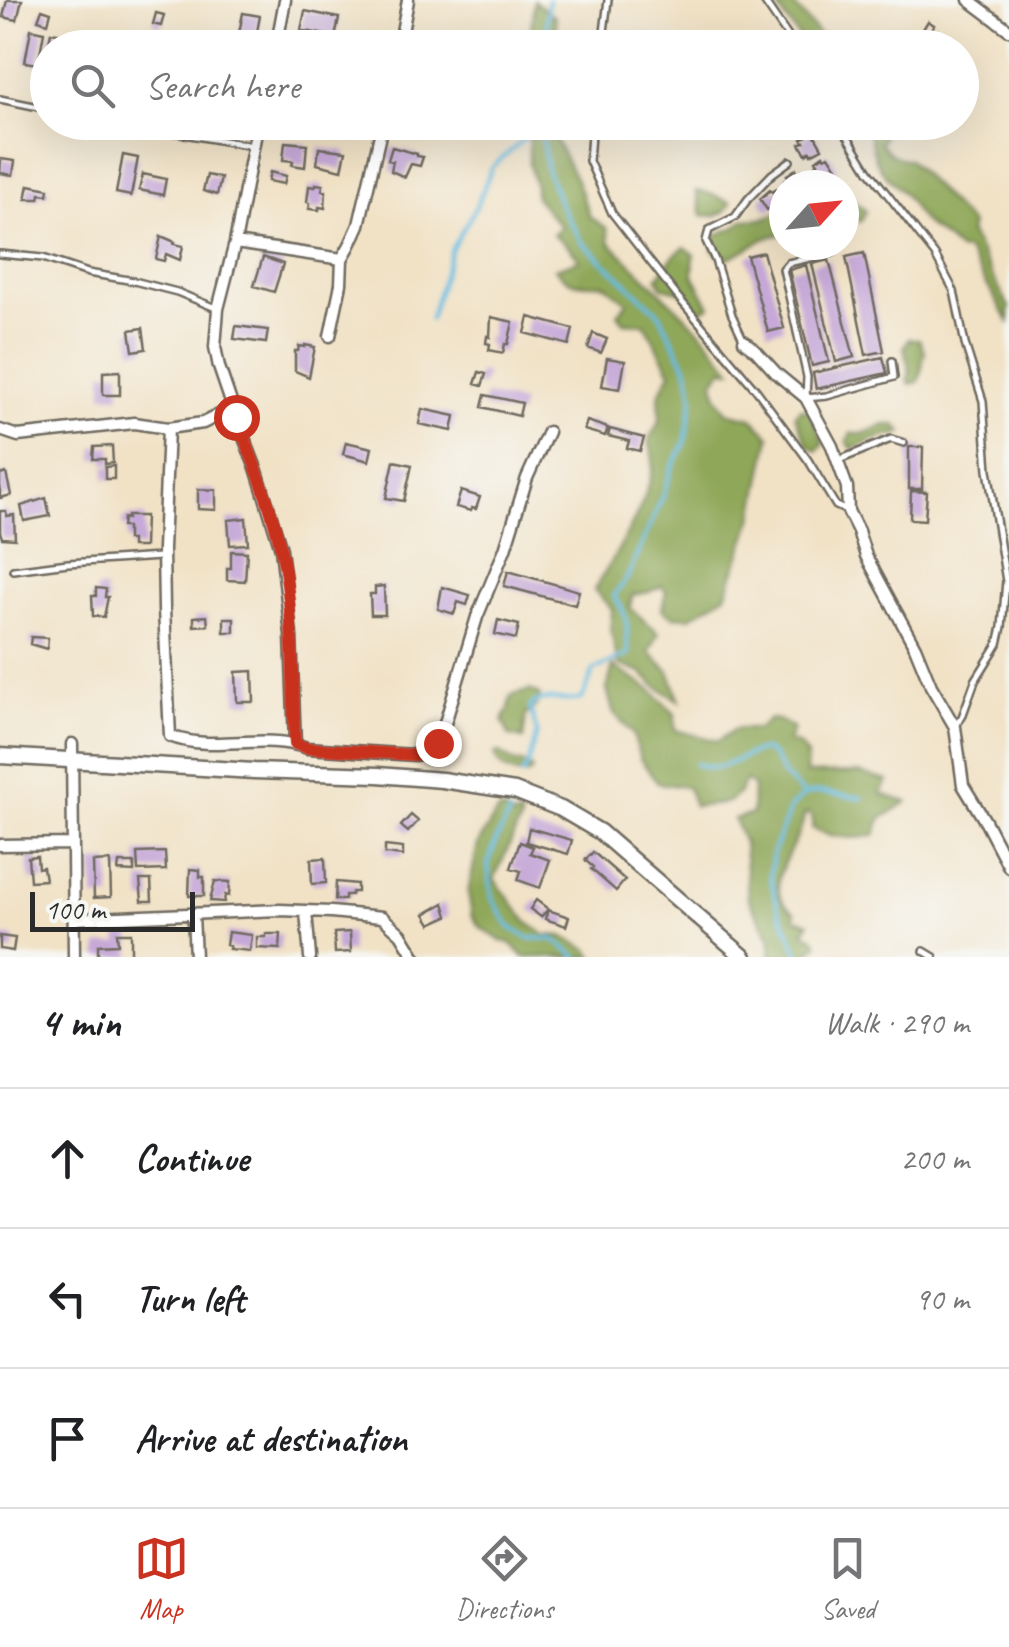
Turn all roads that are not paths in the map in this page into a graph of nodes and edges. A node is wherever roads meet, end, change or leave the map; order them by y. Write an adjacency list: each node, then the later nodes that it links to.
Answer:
1 (285, 0): 6 (street)
2 (408, 0): 7 (street)
3 (608, 0): 8 (lane)
4 (763, 0): 9 (lane)
5 (968, 0): 10 (street)
6 (279, 30)
7 (402, 30)
8 (604, 30)
9 (784, 30)
10 (1009, 30)
11 (0, 99): 12 (lane)
12 (30, 105)
13 (220, 140): 18 (lane)
14 (255, 140): 18 (street)
15 (380, 140): 22 (street)
16 (591, 140): 35 (lane)
17 (850, 140): 38 (lane)
18 (254, 146): 20 (street)
19 (790, 161): 26 (lane)
20 (235, 242): 22 (street); 24 (street)
21 (0, 254): 24 (lane)
22 (342, 258): 25 (street)
23 (800, 260): 28 (lane)
24 (218, 309): 29 (street)
25 (330, 336)
26 (744, 341): 28 (street)
27 (892, 361): 28 (lane)
28 (806, 398): 34 (street)
29 (233, 408): 30 (street); 40 (street)
30 (168, 428): 31 (street); 36 (street)
31 (0, 430)
32 (548, 432): 41 (street)
33 (904, 443): 34 (lane)
34 (836, 460): 35 (street)
35 (848, 511): 38 (street)
36 (163, 557): 37 (lane); 40 (street)
37 (13, 570)
38 (954, 727): 47 (street)
39 (72, 744): 43 (street)
40 (295, 744): 41 (street)
41 (366, 752): 44 (street)
42 (0, 756): 43 (main road)
43 (71, 760): 44 (main road); 45 (street)
44 (363, 775): 56 (main road)
45 (72, 844): 46 (street); 50 (street)
46 (0, 845)
47 (1009, 867)
48 (306, 912): 49 (street); 54 (street); 55 (street)
49 (193, 915): 50 (street); 53 (street)
50 (74, 919): 52 (street)
51 (924, 951): 57 (lane)
52 (74, 957)
53 (194, 957)
54 (310, 957)
55 (415, 957)
56 (744, 957)
57 (934, 957)

